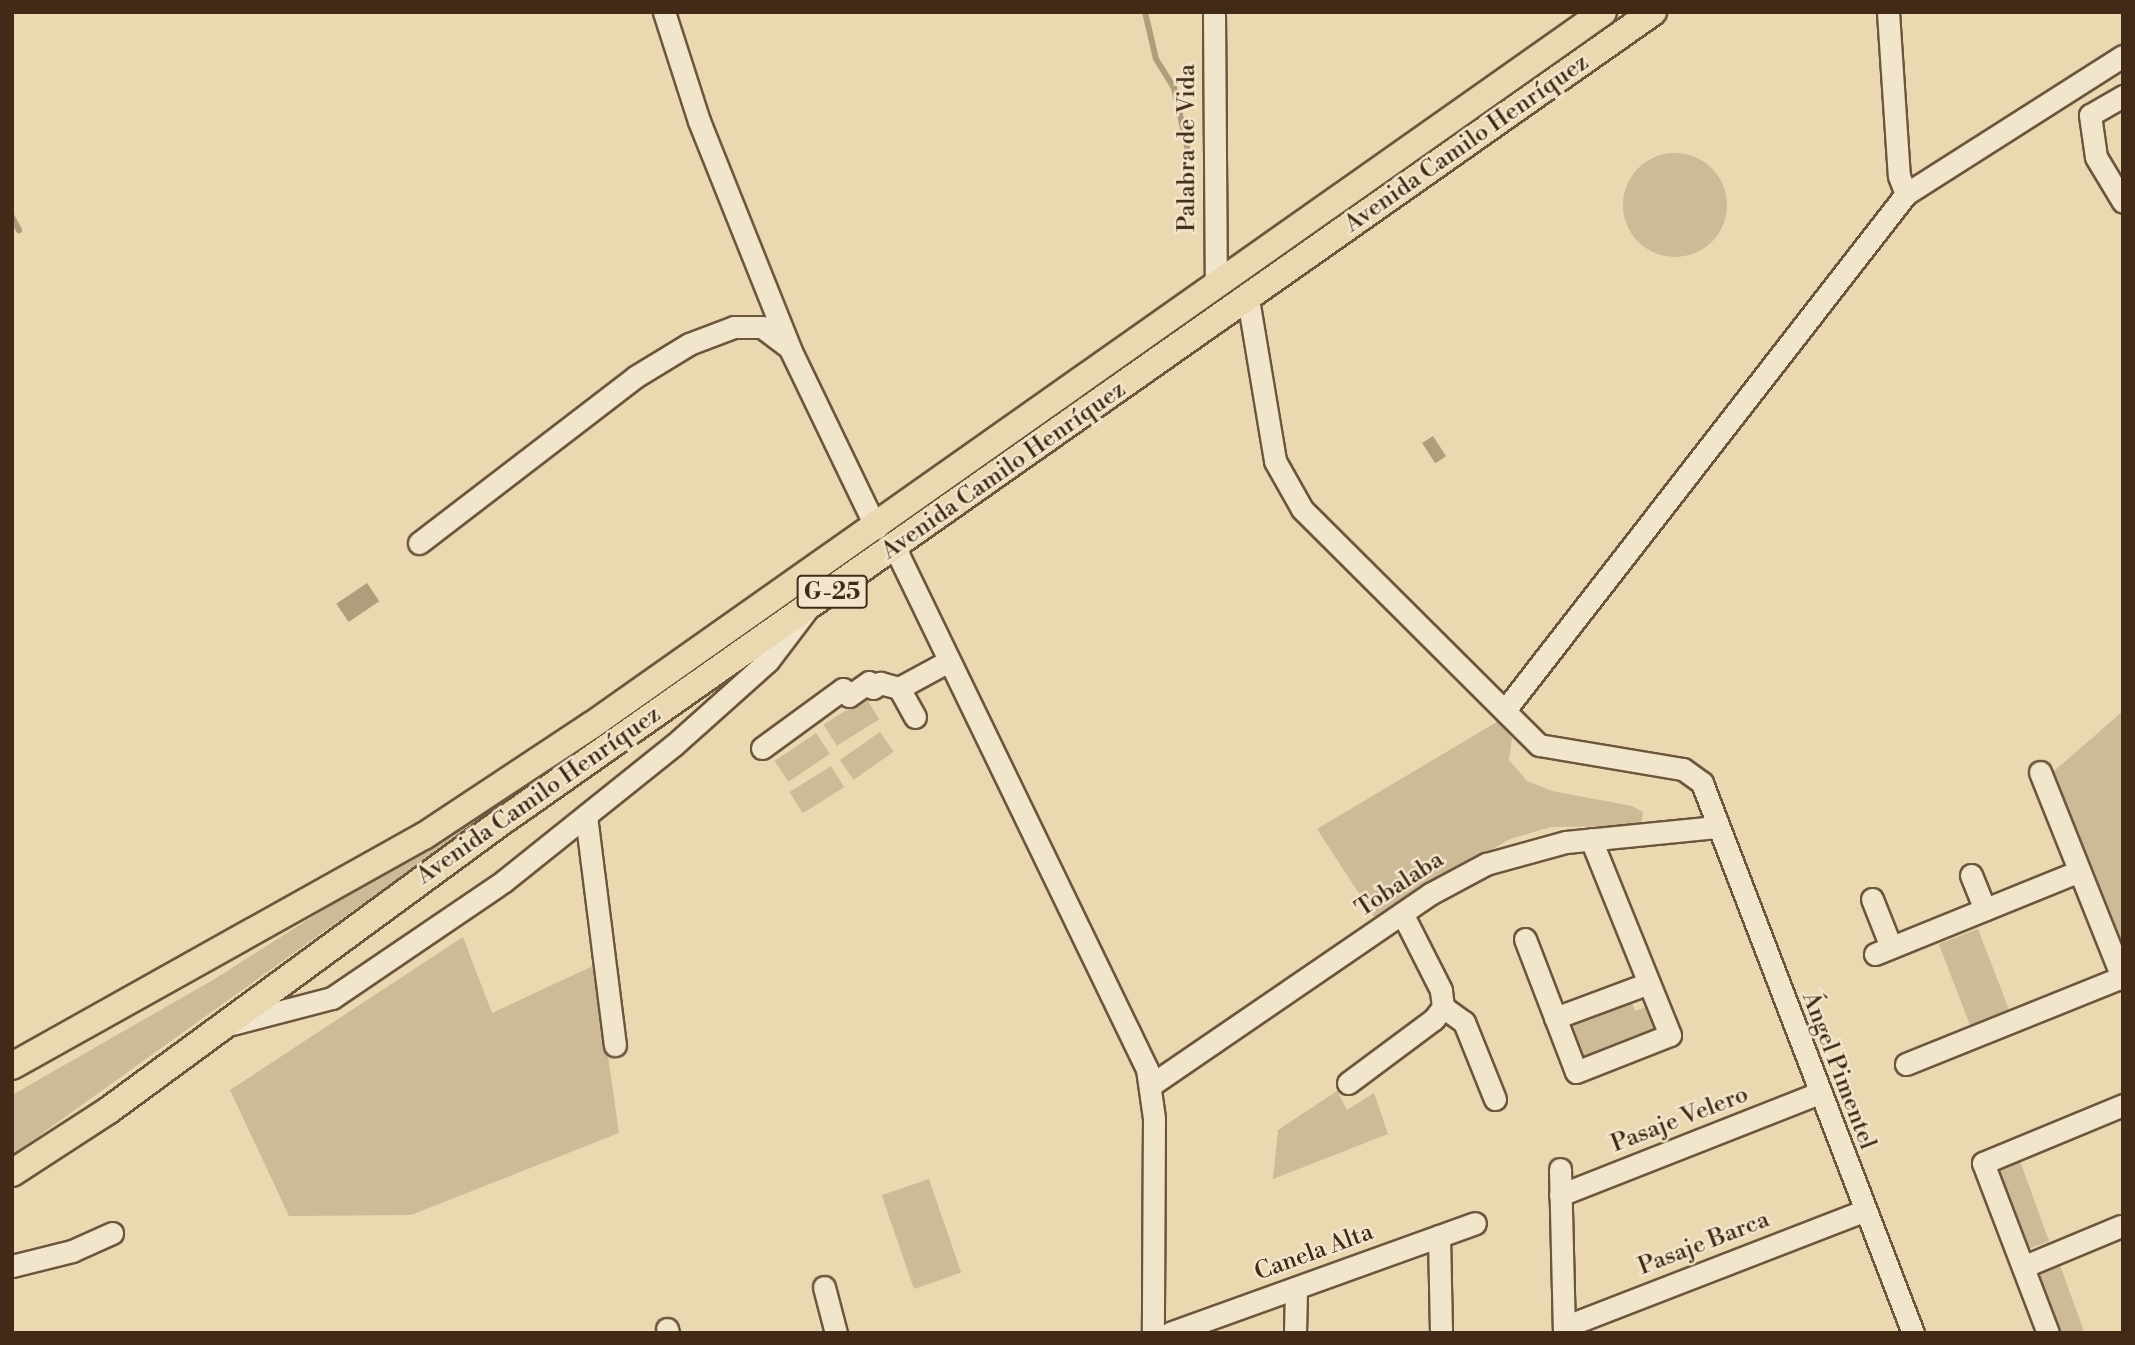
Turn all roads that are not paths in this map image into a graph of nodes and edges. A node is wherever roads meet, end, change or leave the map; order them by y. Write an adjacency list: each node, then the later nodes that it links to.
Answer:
1 (664, 12): 12 (street)
2 (1214, 12): 10 (street, Palabra de Vida)
3 (1603, 12): 10 (main road, Avenida Camilo Henríquez / G-25)
4 (1653, 12): 11 (main road, Avenida Camilo Henríquez / G-25)
5 (1888, 12): 8 (street)
6 (2123, 56): 8 (street)
7 (2123, 96): 9 (street)
8 (1906, 194): 19 (street)
9 (2123, 202)
10 (1216, 284): 13 (main road, Avenida Camilo Henríquez / G-25)
11 (1248, 299): 15 (main road, Avenida Camilo Henríquez / G-25); 19 (street, Ángel Pimentel)
12 (790, 349): 13 (street); 14 (street)
13 (876, 528): 39 (main road, Avenida Camilo Henríquez / G-25)
14 (419, 543)
15 (895, 548): 16 (main road, Avenida Camilo Henríquez / G-25); 17 (street)
16 (805, 611): 23 (street); 36 (main road, Avenida Camilo Henríquez / G-25)
17 (947, 662): 18 (street); 41 (street)
18 (899, 688): 20 (street); 21 (street)
19 (1506, 709): 24 (street, Ángel Pimentel)
20 (915, 717)
21 (762, 748)
22 (2039, 772): 26 (street)
23 (586, 816): 36 (street); 37 (street)
24 (1716, 827): 25 (street, Tobalaba); 42 (street, Ángel Pimentel)
25 (1591, 839): 30 (street, Tobalaba); 33 (street)
26 (2079, 871): 29 (street); 32 (street)
27 (1970, 875): 29 (street)
28 (1871, 899): 29 (street)
29 (1986, 909)
30 (1402, 914): 34 (street); 41 (street, Tobalaba)
31 (1525, 939): 35 (street)
32 (2122, 978): 38 (street)
33 (1649, 983): 35 (street); 35 (street)
34 (1443, 1007): 40 (street); 43 (street)
35 (1555, 1018)
36 (223, 1026): 46 (main road, Avenida Camilo Henríquez / G-25)
37 (615, 1045)
38 (1906, 1064)
39 (12, 1066)
40 (1348, 1083)
41 (1151, 1085): 60 (street)
42 (1819, 1093): 47 (street, Pasaje Velero); 48 (street, Ángel Pimentel)
43 (1494, 1098)
44 (2123, 1105): 54 (street)
45 (1560, 1169): 47 (street)
46 (12, 1173)
47 (1560, 1195): 57 (street)
48 (1863, 1211): 57 (street, Pasaje Barca); 58 (street, Ángel Pimentel)
49 (1475, 1223): 52 (street, Canela Alta)
50 (2121, 1226): 54 (street)
51 (112, 1233): 53 (street)
52 (1439, 1236): 56 (street, Canela Alta); 63 (street)
53 (12, 1266)
54 (2025, 1266): 64 (street)
55 (824, 1287): 59 (street)
56 (1296, 1288): 61 (street, Canela Alta); 62 (street)
57 (1564, 1330)
58 (1911, 1332)
59 (836, 1333)
60 (1153, 1333)
61 (1170, 1333)
62 (1295, 1333)
63 (1441, 1333)
64 (2048, 1333)

